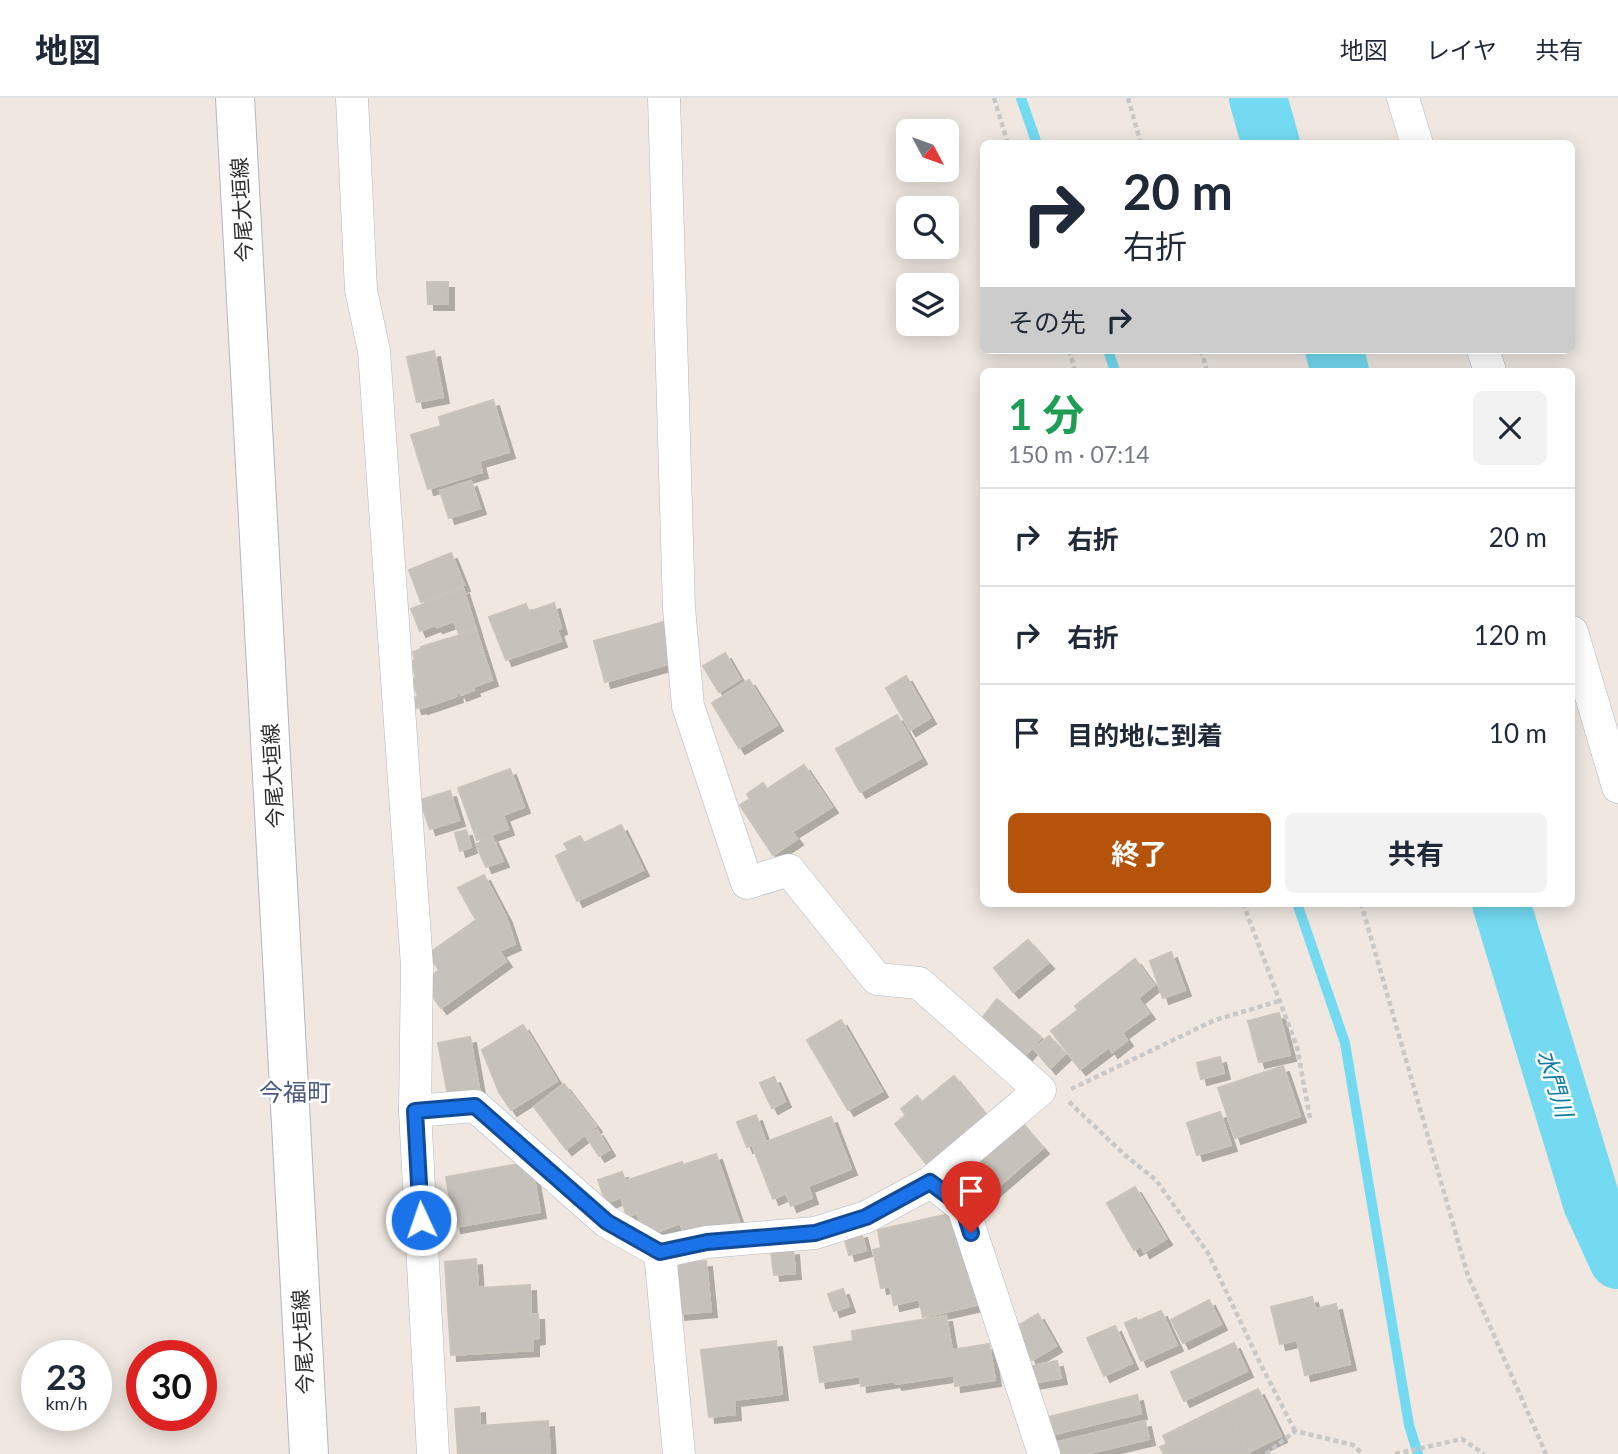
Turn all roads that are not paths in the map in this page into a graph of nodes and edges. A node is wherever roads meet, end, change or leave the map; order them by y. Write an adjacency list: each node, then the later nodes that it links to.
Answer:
1 (235, 98): 11 (main road, 今尾大垣線)
2 (352, 98): 8 (street)
3 (664, 98): 9 (street)
4 (1403, 98): 5 (street)
5 (1416, 140)
6 (1575, 642): 7 (street)
7 (1618, 787)
8 (415, 1111): 10 (street); 12 (street)
9 (930, 1182): 10 (street); 14 (street)
10 (660, 1252): 13 (street)
11 (309, 1454)
12 (433, 1454)
13 (679, 1454)
14 (1044, 1454)

